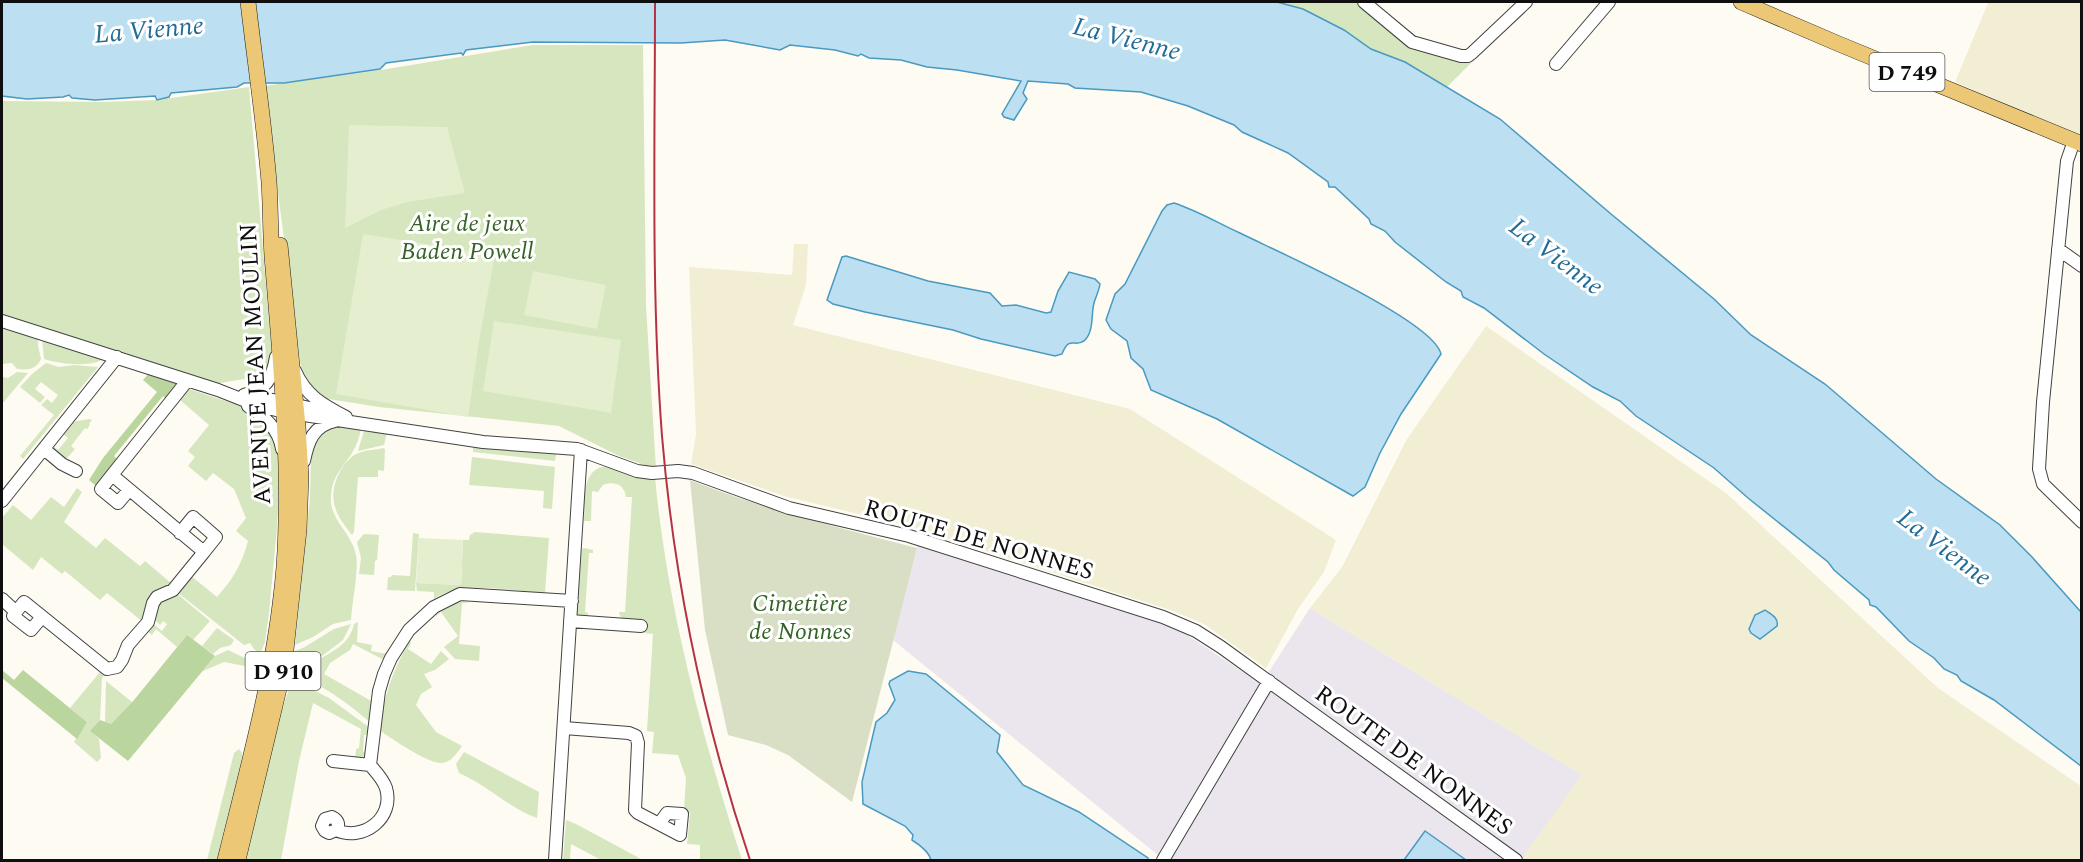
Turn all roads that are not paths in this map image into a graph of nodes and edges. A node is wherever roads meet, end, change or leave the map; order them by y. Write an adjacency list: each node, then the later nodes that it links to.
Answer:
1 (248, 2): 8 (main road, AVENUE JEAN MOULIN / D 910)
2 (1364, 2): 3 (street)
3 (1526, 2)
4 (1609, 2): 6 (street)
5 (1741, 2): 7 (main road, D 749)
6 (1556, 64)
7 (2078, 142): 9 (street)
8 (269, 183): 12 (main road, AVENUE JEAN MOULIN / D 910); 14 (main road, AVENUE JEAN MOULIN / D 910)
9 (2058, 249): 10 (street); 28 (street)
10 (2082, 266)
11 (2, 321): 13 (street)
12 (279, 338): 17 (street); 18 (main road, AVENUE JEAN MOULIN / D 910)
13 (117, 357): 15 (street); 20 (street)
14 (294, 369): 18 (main road, AVENUE JEAN MOULIN / D 910); 19 (street, ROUTE DE NONNES)
15 (188, 381): 16 (street); 23 (street)
16 (229, 394): 17 (street); 18 (street); 26 (street)
17 (242, 395): 18 (street)
18 (291, 408): 19 (street, ROUTE DE NONNES); 24 (main road, AVENUE JEAN MOULIN / D 910); 26 (main road, AVENUE JEAN MOULIN / D 910)
19 (341, 419): 21 (street, ROUTE DE NONNES); 24 (street)
20 (44, 449): 22 (street); 27 (street)
21 (581, 450): 32 (street); 37 (street, ROUTE DE NONNES)
22 (76, 471)
23 (112, 475): 25 (street); 25 (street)
24 (300, 477): 44 (main road, AVENUE JEAN MOULIN / D 910)
25 (129, 490): 29 (street)
26 (287, 497): 43 (main road, AVENUE JEAN MOULIN / D 910)
27 (2, 501)
28 (2082, 522)
29 (180, 533): 30 (street); 30 (street)
30 (204, 552): 34 (street)
31 (2, 599): 33 (street)
32 (572, 601): 35 (street); 40 (street)
33 (16, 612): 34 (street); 34 (street)
34 (42, 617)
35 (570, 621): 36 (street); 38 (street)
36 (641, 626)
37 (1269, 681): 46 (street); 47 (street, ROUTE DE NONNES)
38 (564, 728): 41 (street); 45 (street)
39 (333, 761): 40 (street)
40 (370, 765): 42 (street)
41 (658, 824)
42 (336, 830)
43 (225, 861)
44 (238, 861)
45 (555, 861)
46 (1163, 861)
47 (1516, 861)

